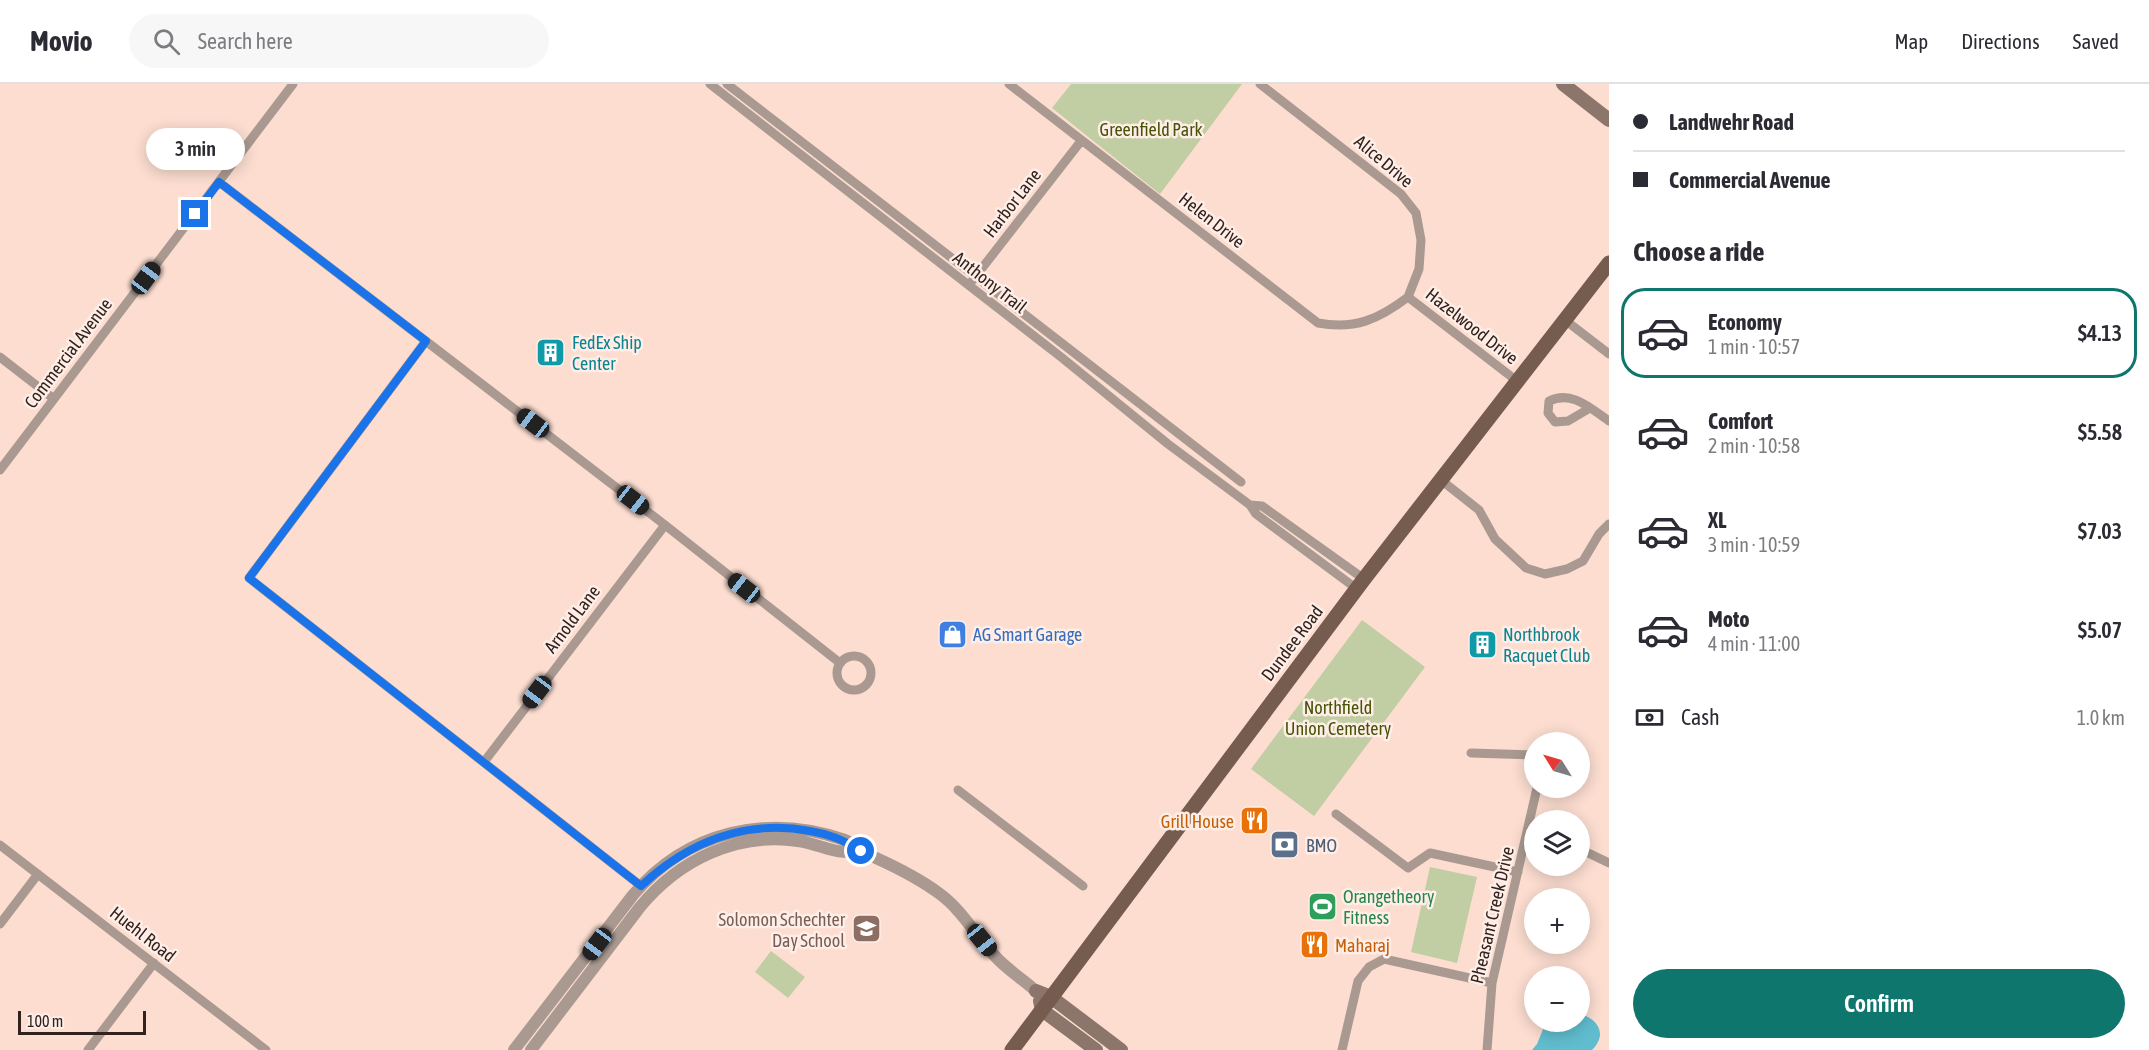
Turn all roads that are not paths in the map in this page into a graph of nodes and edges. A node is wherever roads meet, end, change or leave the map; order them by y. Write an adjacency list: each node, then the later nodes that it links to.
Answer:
1 (293, 84): 9 (street, Commercial Avenue)
2 (710, 84): 12 (street, Anthony Trail)
3 (727, 84): 11 (street, Anthony Trail)
4 (1009, 84): 8 (street, Helen Drive)
5 (1260, 84): 13 (street, Alice Drive)
6 (1563, 84): 7 (main road)
7 (1609, 120)
8 (1081, 141): 11 (street, Harbor Lane); 13 (street, Helen Drive)
9 (219, 182): 15 (street); 19 (street, Commercial Avenue)
10 (1609, 263): 14 (main road, Dundee Road)
11 (976, 276): 12 (street, Harbor Lane); 22 (street, Anthony Trail)
12 (969, 286): 23 (street, Anthony Trail)
13 (1408, 297): 18 (street, Hazelwood Drive)
14 (1564, 320): 16 (street); 18 (main road, Dundee Road)
15 (426, 341): 28 (street); 33 (street)
16 (1609, 354)
17 (0, 357): 19 (street)
18 (1517, 381): 25 (main road, Dundee Road)
19 (54, 399): 24 (street, Commercial Avenue)
20 (1590, 408): 21 (street)
21 (1609, 422)
22 (1177, 433): 23 (street); 26 (street, Anthony Trail)
23 (1168, 444): 29 (street, Anthony Trail)
24 (0, 470)
25 (1441, 480): 27 (street); 29 (main road, Dundee Road)
26 (1240, 482)
27 (1609, 524)
28 (665, 525): 30 (street); 33 (street, Arnold Lane)
29 (1361, 584): 49 (main road, Dundee Road)
30 (840, 663)
31 (1471, 753): 32 (street)
32 (1524, 755)
33 (484, 762): 43 (street)
34 (958, 790): 44 (street)
35 (1336, 814): 41 (street)
36 (0, 845): 42 (street, Huehl Road)
37 (861, 851): 43 (street); 48 (street); 53 (street)
38 (1590, 853): 40 (street)
39 (1524, 854): 41 (street, Pheasant Creek Drive)
40 (1609, 862)
41 (1518, 872): 47 (street, Pheasant Creek Drive)
42 (38, 874): 45 (street); 46 (street, Huehl Road)
43 (641, 886): 52 (street)
44 (1083, 886)
45 (0, 924)
46 (153, 963): 50 (street); 51 (street, Huehl Road)
47 (1492, 983): 57 (street); 58 (street, Pheasant Creek Drive)
48 (1036, 991): 49 (main road)
49 (1047, 1003): 54 (main road, Dundee Road); 55 (main road); 56 (main road)
50 (88, 1050)
51 (266, 1050)
52 (514, 1050)
53 (531, 1050)
54 (1012, 1050)
55 (1096, 1050)
56 (1121, 1050)
57 (1342, 1050)
58 (1487, 1050)

